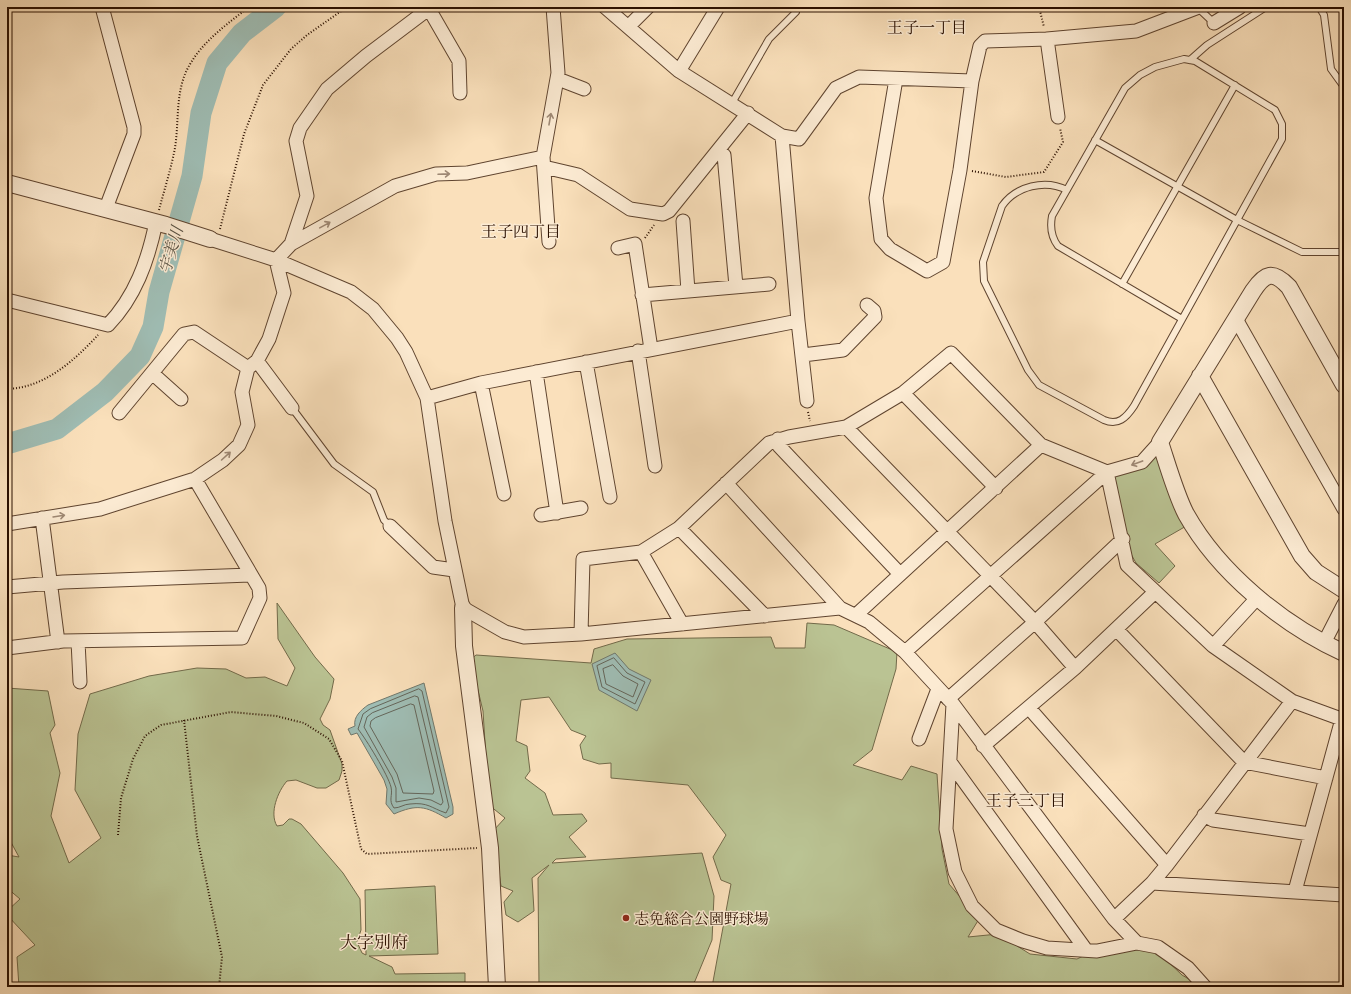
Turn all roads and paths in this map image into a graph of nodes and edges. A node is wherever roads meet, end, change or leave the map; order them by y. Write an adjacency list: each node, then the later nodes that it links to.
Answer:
1 (102, 7): 38 (street)
2 (249, 7): 42 (path)
3 (347, 7): 43 (path)
4 (553, 7): 20 (street)
5 (605, 7): 16 (street)
6 (648, 7): 16 (street)
7 (718, 7): 19 (street)
8 (794, 7): 27 (lane)
9 (1039, 7): 17 (path)
10 (1240, 7): 15 (street)
11 (1266, 7): 18 (lane)
12 (1319, 7): 24 (lane)
13 (430, 8): 26 (street); 45 (street)
14 (1198, 8): 15 (lane); 17 (street)
15 (1214, 22)
16 (628, 27): 19 (street)
17 (1047, 39): 22 (street); 29 (street)
18 (1190, 60): 23 (lane); 31 (lane)
19 (679, 71): 27 (street)
20 (558, 78): 25 (street); 33 (street, one-way to 20)
21 (896, 79): 22 (street); 30 (street); 34 (street)
22 (972, 81): 34 (street)
23 (1235, 85): 36 (lane); 40 (lane)
24 (1344, 87)
25 (584, 89)
26 (460, 93)
27 (732, 103): 28 (street)
28 (748, 113): 30 (street); 32 (street)
29 (1058, 117): 34 (path)
30 (782, 136): 59 (street)
31 (1095, 140): 36 (lane); 37 (lane)
32 (719, 151): 39 (street); 52 (street)
33 (543, 162): 39 (street); 44 (street); 45 (street, one-way to 33)
34 (960, 170)
35 (7, 183): 38 (street)
36 (1178, 187): 40 (lane); 51 (lane)
37 (1066, 190): 51 (lane); 57 (lane)
38 (106, 208): 42 (street)
39 (663, 214): 46 (path)
40 (1237, 220): 48 (lane); 57 (lane)
41 (683, 221): 53 (street)
42 (161, 224): 43 (street); 60 (street)
43 (214, 240): 49 (street)
44 (549, 242)
45 (291, 244): 49 (street)
46 (636, 247): 47 (street); 54 (street)
47 (618, 248)
48 (1344, 252)
49 (276, 260): 64 (street); 72 (street)
50 (769, 284): 52 (street)
51 (1122, 284): 57 (lane)
52 (736, 286): 53 (street)
53 (688, 291): 54 (street)
54 (642, 295): 61 (street)
55 (7, 300): 60 (street)
56 (867, 305): 62 (street)
57 (1182, 319)
58 (1236, 319): 67 (street); 69 (street); 90 (street)
59 (798, 321): 61 (street); 62 (street)
60 (108, 325): 70 (path)
61 (644, 350): 63 (street); 82 (street)
62 (803, 355): 74 (street)
63 (586, 362): 65 (street); 88 (street)
64 (253, 365): 66 (street); 75 (street); 84 (street, one-way to 64)
65 (536, 372): 68 (street); 91 (street)
66 (152, 373): 73 (street); 76 (street)
67 (1200, 376): 80 (street); 106 (street)
68 (481, 383): 72 (street); 87 (street)
69 (1344, 385)
70 (7, 389)
71 (903, 393): 77 (street); 81 (street); 86 (street)
72 (427, 398): 100 (street)
73 (181, 399)
74 (807, 401): 78 (path)
75 (292, 408): 95 (lane)
76 (119, 413)
77 (846, 427): 78 (street); 97 (street)
78 (811, 434): 79 (street)
79 (778, 439): 85 (street); 101 (street)
80 (1160, 442): 83 (street, one-way to 83); 108 (street)
81 (1041, 445): 83 (street); 86 (street)
82 (655, 466)
83 (1107, 472): 98 (street); 103 (street)
84 (195, 479): 93 (street, one-way to 84); 102 (street)
85 (726, 483): 96 (street); 111 (street)
86 (996, 488): 97 (street)
87 (504, 494)
88 (610, 497)
89 (581, 508): 91 (street)
90 (1344, 509)
91 (557, 513): 92 (street)
92 (541, 516)
93 (42, 518): 94 (street); 104 (street)
94 (7, 524)
95 (390, 526): 100 (street)
96 (679, 528): 99 (street); 113 (street)
97 (948, 531): 101 (street); 103 (street)
98 (1123, 539): 107 (street); 114 (street)
99 (641, 552): 115 (street); 117 (street)
100 (454, 570): 110 (street)
101 (900, 574): 112 (street)
102 (250, 575): 104 (street); 118 (street)
103 (991, 576): 114 (street); 123 (street)
104 (51, 583): 105 (street); 119 (street)
105 (7, 587)
106 (1344, 590)
107 (1155, 592): 116 (street); 121 (street)
108 (1258, 597): 120 (street); 121 (street)
109 (1344, 604): 120 (street)
110 (463, 608): 117 (street); 141 (street)
111 (840, 608): 112 (street); 113 (street)
112 (856, 615): 123 (street)
113 (765, 616): 115 (street)
114 (1035, 622): 125 (street); 129 (street)
115 (682, 624): 117 (street)
116 (1116, 629): 125 (street); 136 (street)
117 (581, 634)
118 (78, 641): 119 (street); 126 (street)
119 (58, 642): 122 (street)
120 (1324, 643): 124 (street)
121 (1213, 646): 128 (street)
122 (7, 648)
123 (904, 652): 127 (street)
124 (1344, 653)
125 (1075, 668): 130 (street)
126 (80, 682)
127 (938, 689): 129 (street); 133 (street)
128 (1292, 701): 131 (street); 136 (street)
129 (950, 702): 134 (street); 135 (street)
130 (1029, 708): 134 (street); 142 (street)
131 (1343, 719): 137 (street)
132 (184, 720): 140 (path); 141 (path); 149 (path)
133 (919, 738)
134 (983, 746): 146 (street)
135 (950, 762): 148 (street); 148 (street)
136 (1244, 762): 137 (street); 138 (street)
137 (1326, 778): 139 (street)
138 (1204, 815): 139 (street); 142 (street)
139 (1310, 834): 144 (street)
140 (118, 835)
141 (490, 848): 150 (street)
142 (1166, 865): 143 (street)
143 (1152, 883): 144 (street); 146 (street)
144 (1295, 891): 145 (street)
145 (1344, 895)
146 (1114, 919): 147 (street)
147 (1137, 943): 148 (street); 151 (street)
148 (1086, 950)
149 (219, 987)
150 (497, 987)
151 (1205, 987)

